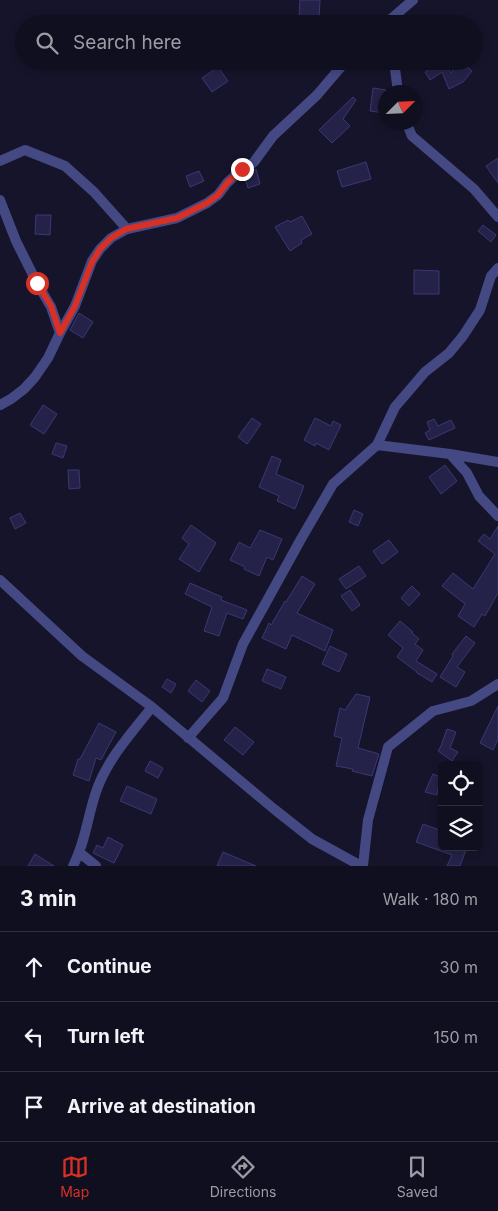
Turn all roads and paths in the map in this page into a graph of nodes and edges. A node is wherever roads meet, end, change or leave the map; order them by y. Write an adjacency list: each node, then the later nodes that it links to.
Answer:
1 (413, 0): 2 (street)
2 (396, 15)
3 (338, 70): 10 (street)
4 (395, 70): 5 (street)
5 (397, 85)
6 (409, 130): 9 (street)
7 (0, 161): 10 (street)
8 (0, 200): 12 (street)
9 (498, 217)
10 (126, 229): 12 (street)
11 (498, 268): 14 (street)
12 (60, 333): 13 (street)
13 (0, 405)
14 (378, 445): 15 (street); 21 (street)
15 (450, 454): 16 (street); 17 (street)
16 (498, 462)
17 (498, 516)
18 (0, 580): 20 (street)
19 (498, 684): 25 (street)
20 (152, 707): 21 (street); 22 (street)
21 (188, 738): 25 (street)
22 (80, 853): 23 (street); 24 (street)
23 (73, 866)
24 (96, 866)
25 (362, 866)

